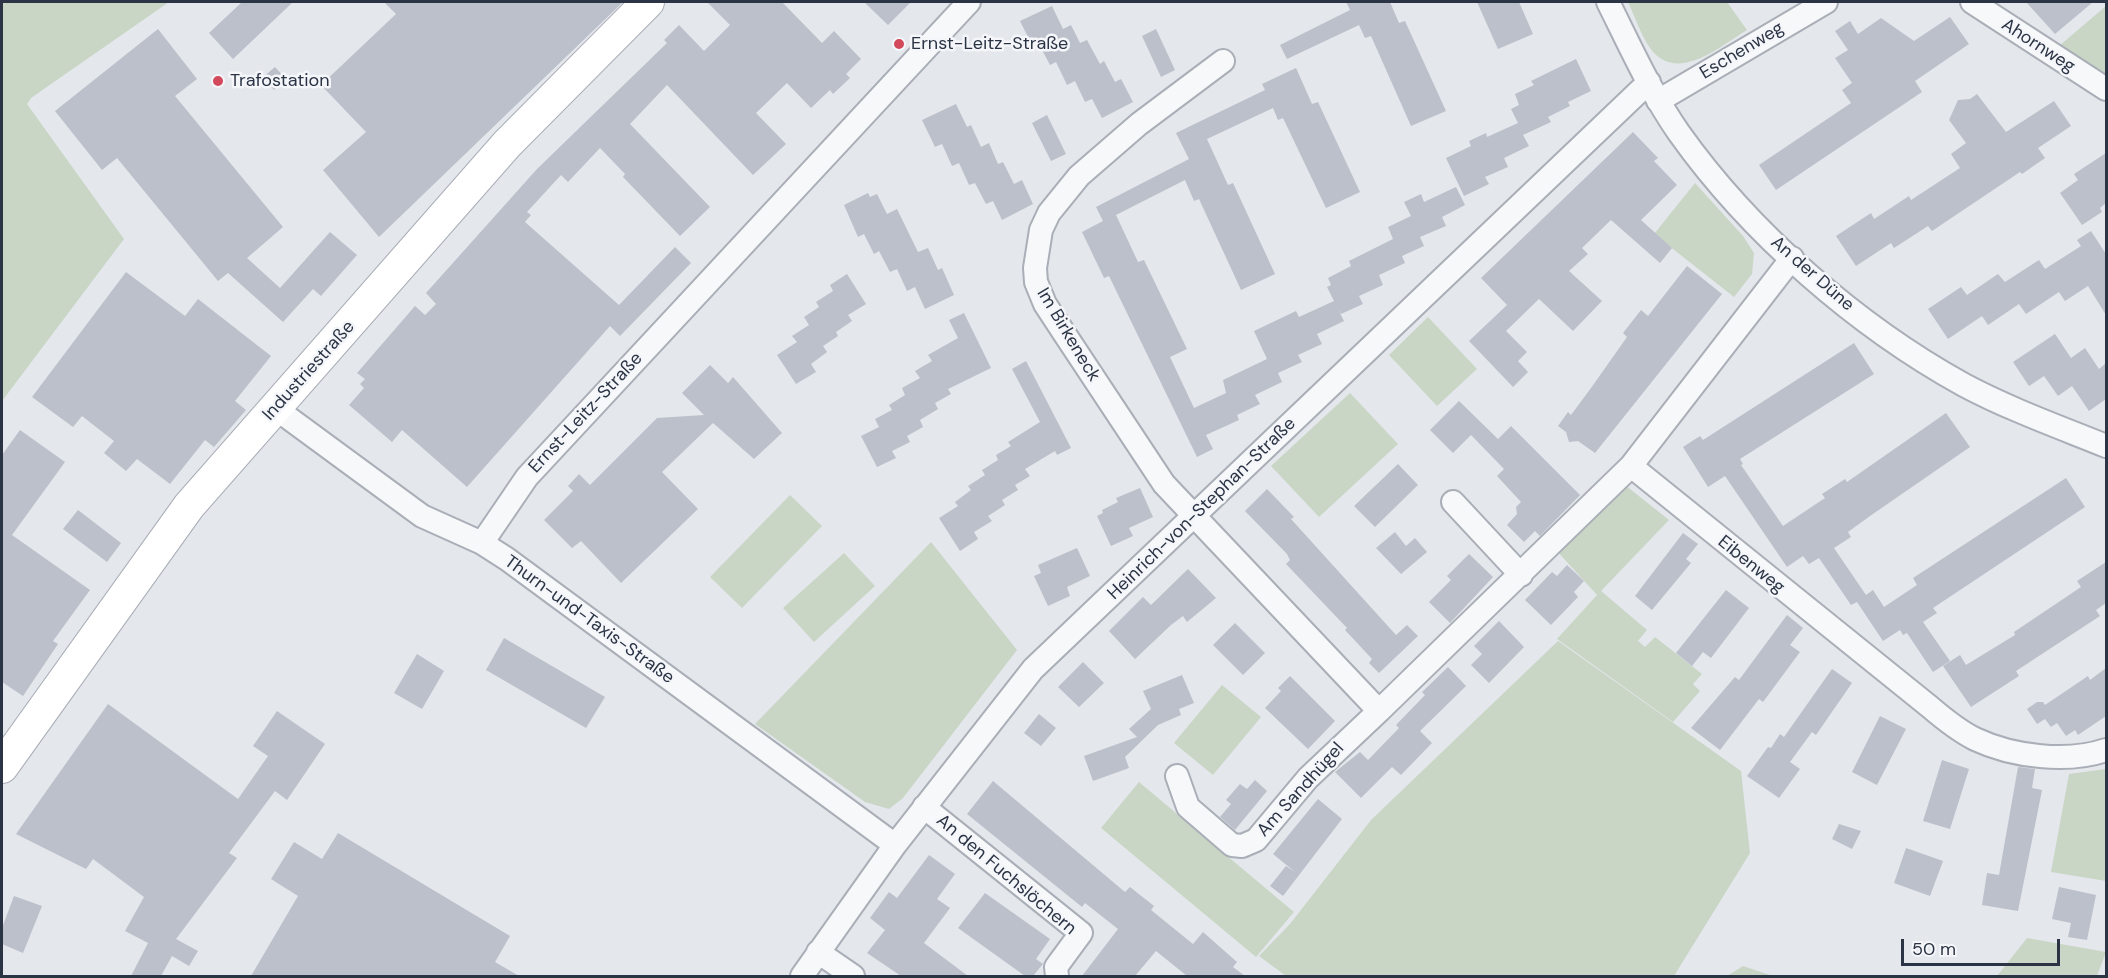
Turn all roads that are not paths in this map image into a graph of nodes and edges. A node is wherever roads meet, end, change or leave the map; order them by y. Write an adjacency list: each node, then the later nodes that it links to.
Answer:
1 (648, 2): 10 (street, Industriestraße)
2 (969, 2): 15 (street, Ernst-Leitz-Straße)
3 (1608, 2): 8 (street, An der Düne)
4 (1826, 2): 8 (street, Eschenweg)
5 (1972, 2): 7 (street, Ahornweg)
6 (1223, 61): 14 (street, Im Birkeneck)
7 (2106, 89)
8 (1653, 92): 9 (street, An der Düne); 14 (street, Heinrich-von-Stephan-Straße)
9 (1792, 258): 11 (street, An der Düne); 12 (street)
10 (275, 408): 15 (street, Thurn-und-Taxis-Straße); 19 (street, Industriestraße)
11 (2106, 446)
12 (1630, 466): 16 (street, Am Sandhügel); 18 (street, Eibenweg)
13 (1453, 502): 16 (street)
14 (1194, 517): 17 (street); 21 (street, Heinrich-von-Stephan-Straße)
15 (482, 543): 22 (street, Thurn-und-Taxis-Straße)
16 (1521, 575): 17 (street, Am Sandhügel)
17 (1379, 711): 20 (street, Am Sandhügel)
18 (2106, 750)
19 (2, 767)
20 (1177, 776)
21 (924, 807): 22 (street, Heinrich-von-Stephan-Straße); 26 (street, An den Fuchslöchern)
22 (895, 845): 23 (street, Heinrich-von-Stephan-Straße)
23 (818, 952): 24 (street, Heinrich-von-Stephan-Straße); 25 (street)
24 (802, 976)
25 (853, 976)
26 (1057, 976)

